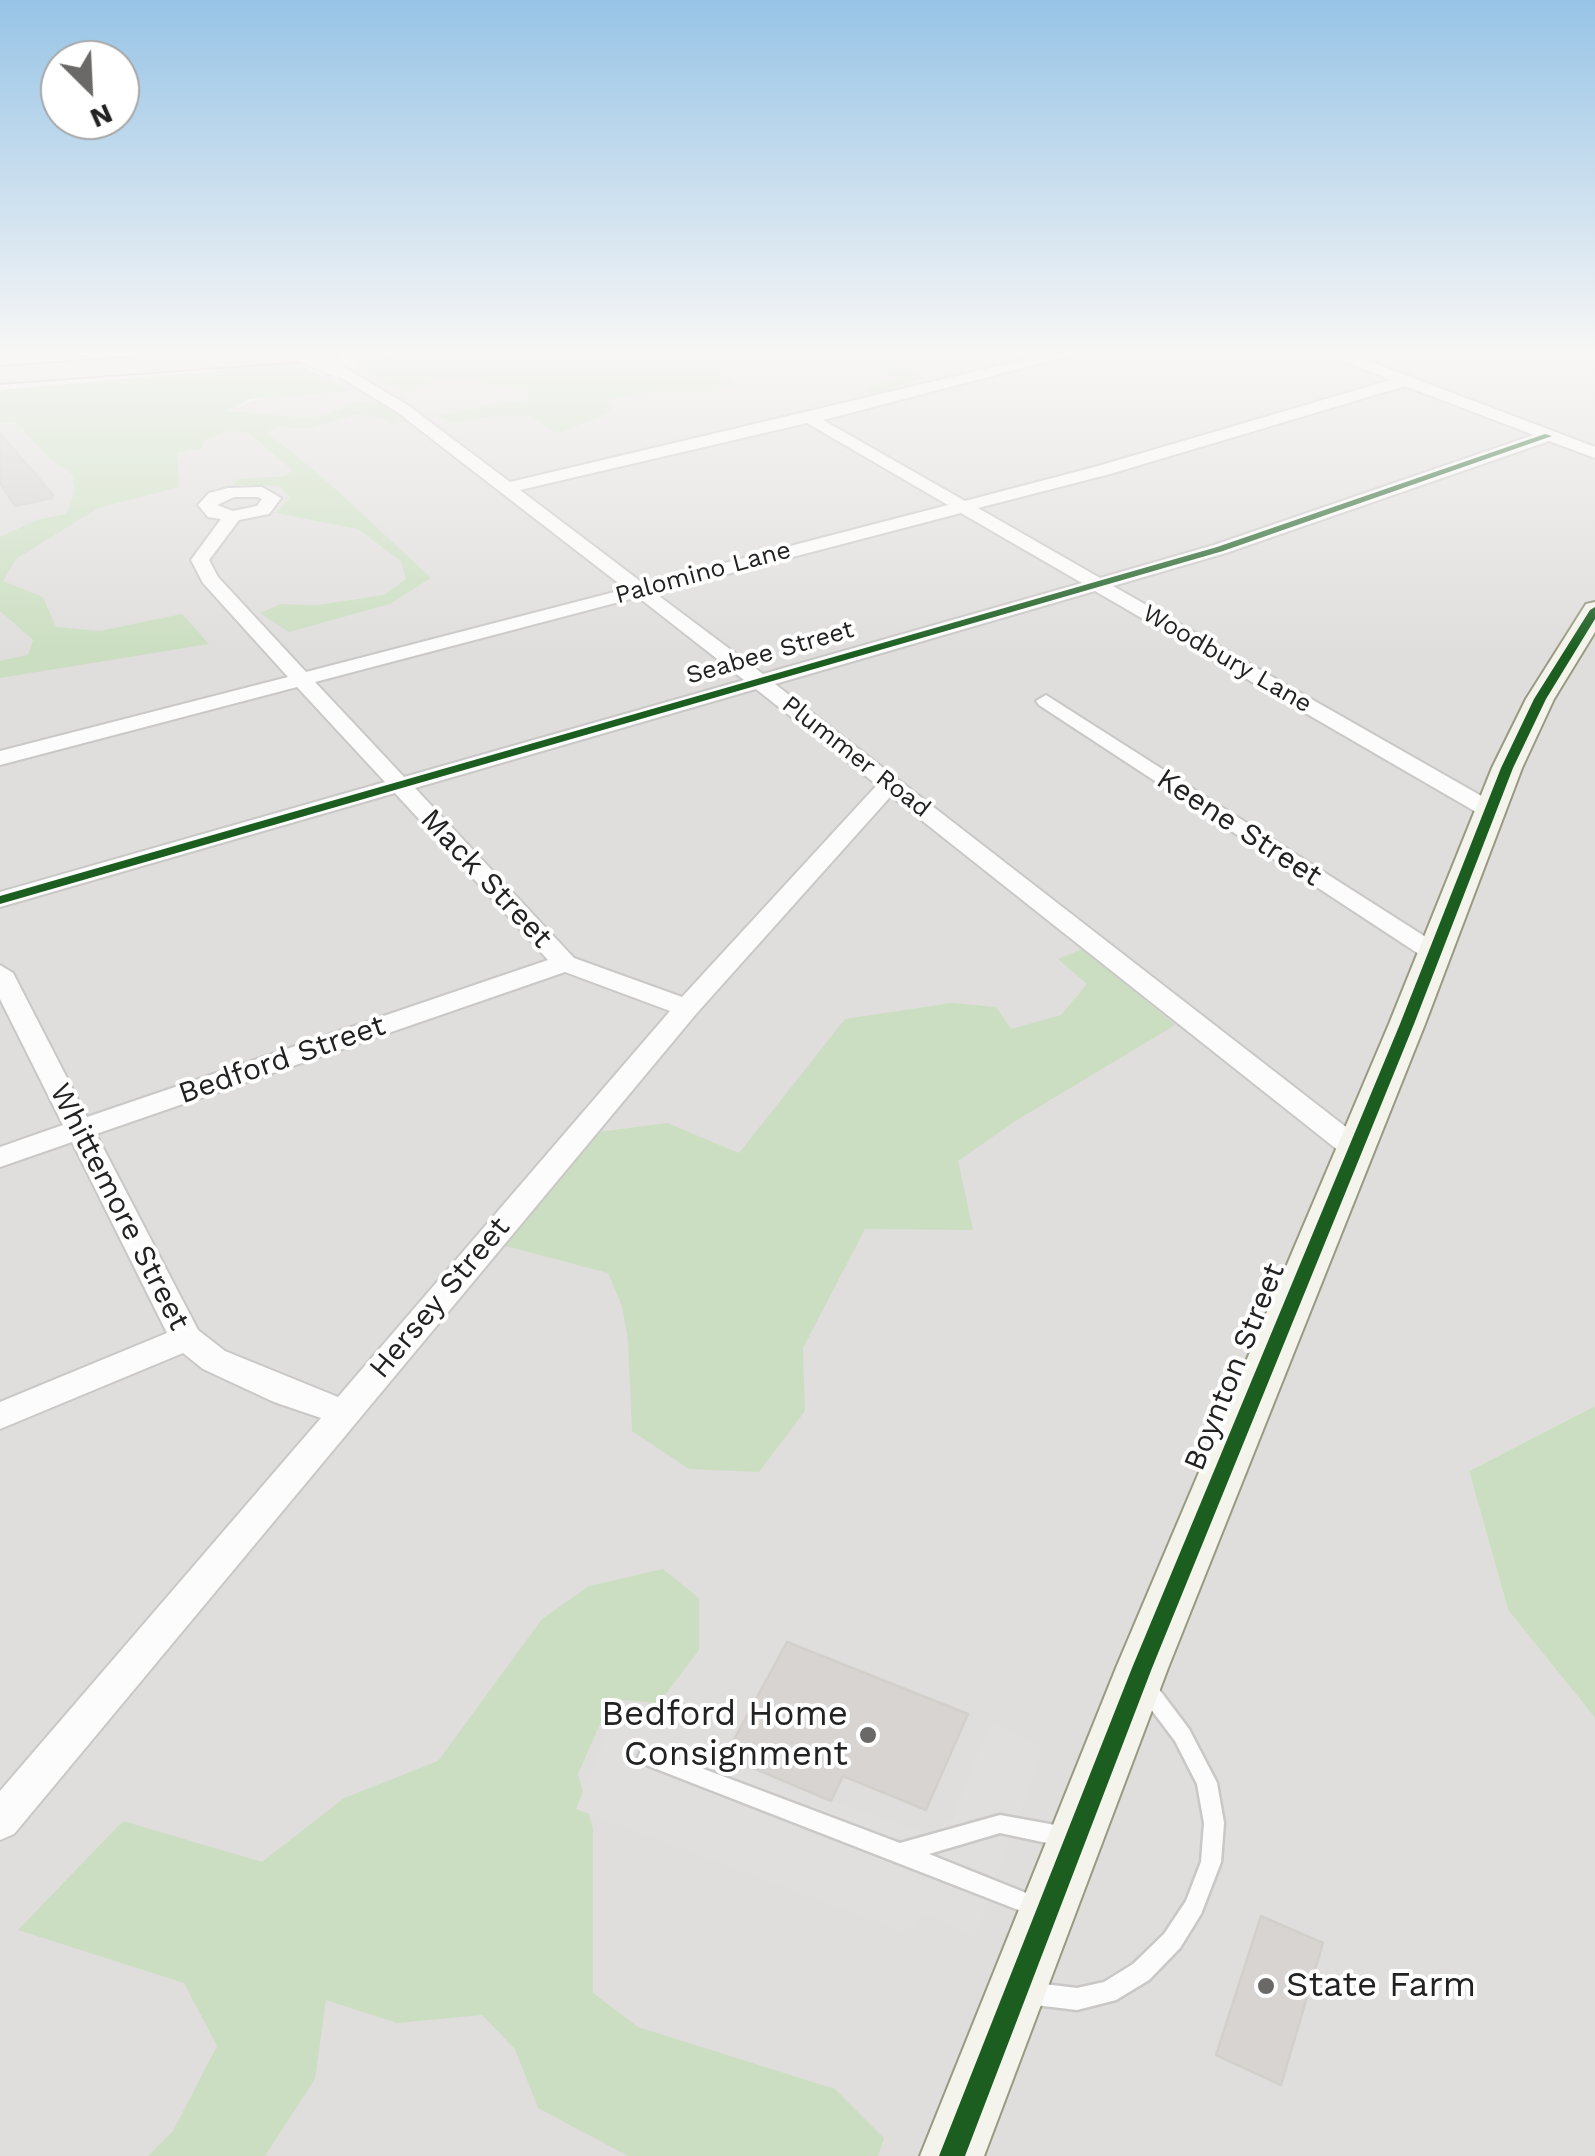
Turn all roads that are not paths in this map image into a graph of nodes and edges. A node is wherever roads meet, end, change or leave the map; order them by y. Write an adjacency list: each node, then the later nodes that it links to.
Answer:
1 (456, 452): 6 (street, Plummer Road)
2 (663, 452): 6 (street)
3 (865, 452): 7 (street, Woodbury Lane)
4 (1166, 452): 7 (street, Palomino Lane)
5 (1504, 452): 9 (street, Seabee Street)
6 (502, 489): 10 (street, Plummer Road)
7 (960, 506): 9 (street, Woodbury Lane); 10 (street, Palomino Lane)
8 (232, 516): 12 (street, Mack Street)
9 (1098, 585): 13 (street, Seabee Street); 18 (street, Woodbury Lane)
10 (638, 590): 12 (street, Palomino Lane); 13 (street, Plummer Road)
11 (1595, 610): 18 (street, Boynton Street)
12 (302, 678): 15 (street, Palomino Lane); 17 (street, Mack Street)
13 (760, 682): 16 (street, Plummer Road); 17 (street, Seabee Street)
14 (1046, 701): 20 (street, Keene Street)
15 (0, 758)
16 (890, 784): 23 (street, Hersey Street); 25 (street, Plummer Road)
17 (400, 785): 19 (street, Seabee Street); 21 (street, Mack Street)
18 (1491, 811): 20 (street, Boynton Street)
19 (0, 900)
20 (1434, 953): 25 (street, Boynton Street)
21 (564, 963): 23 (street, Mack Street); 24 (street, Bedford Street)
22 (0, 973): 24 (street, Whittemore Street)
23 (687, 1008): 28 (street, Hersey Street)
24 (78, 1130): 26 (street, Bedford Street); 27 (street, Whittemore Street)
25 (1354, 1148): 30 (street, Boynton Street)
26 (0, 1157)
27 (186, 1338): 28 (street, Whittemore Street); 29 (street)
28 (343, 1412): 32 (street, Hersey Street)
29 (0, 1416)
30 (1139, 1677): 33 (street, Boynton Street); 36 (lane)
31 (648, 1757): 34 (lane)
32 (0, 1821)
33 (1076, 1839): 34 (lane); 35 (street, Boynton Street)
34 (900, 1853): 35 (lane)
35 (1048, 1912): 36 (street, Boynton Street)
36 (1017, 1992): 37 (street, Boynton Street)
37 (952, 2156)

